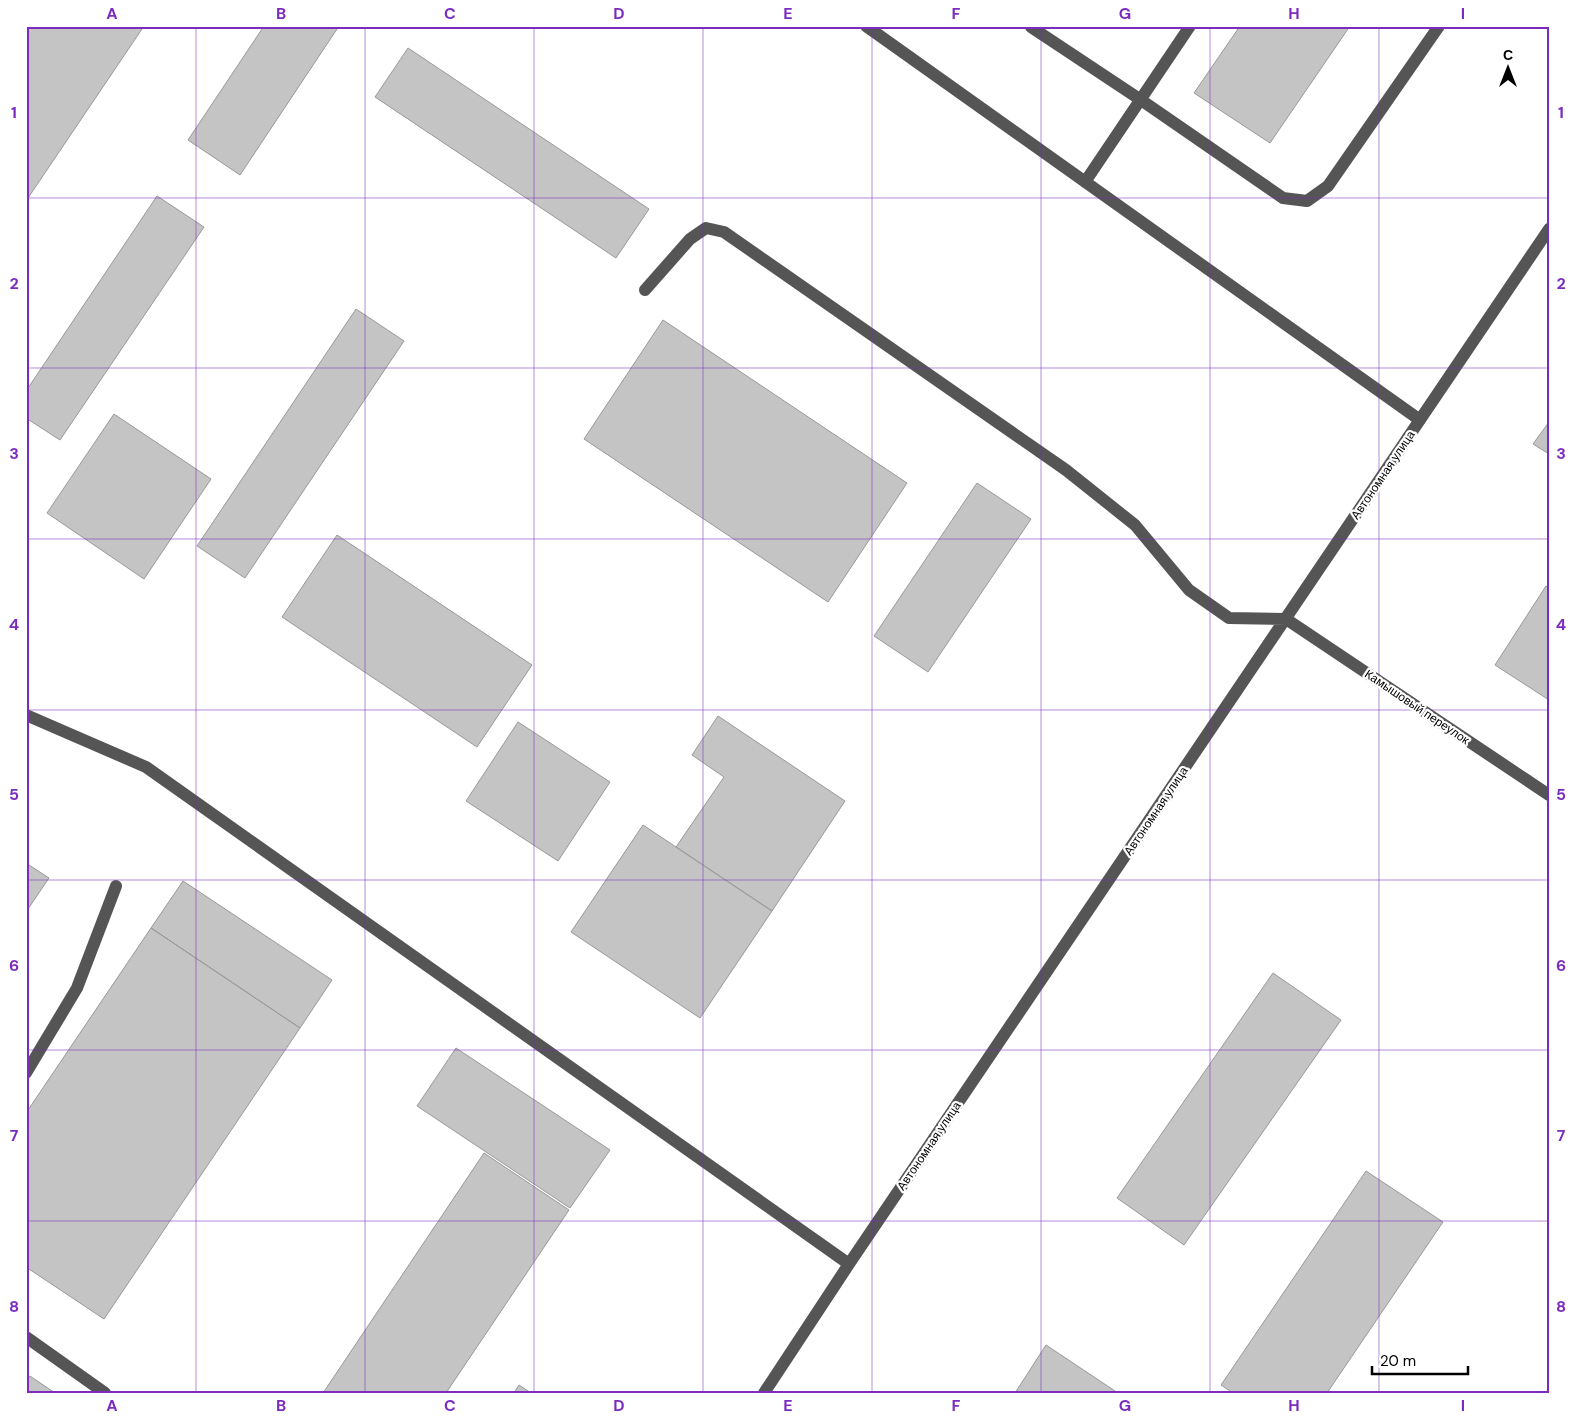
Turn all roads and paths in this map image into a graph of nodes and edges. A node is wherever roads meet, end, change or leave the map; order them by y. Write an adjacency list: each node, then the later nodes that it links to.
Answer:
1 (866, 26): 6 (street)
2 (1190, 26): 5 (street)
3 (1439, 26): 5 (street)
4 (1031, 27): 5 (street)
5 (1141, 100): 6 (street)
6 (1085, 182): 9 (street)
7 (1549, 229): 9 (street, Автономная улица)
8 (645, 290): 10 (street)
9 (1420, 420): 10 (street, Автономная улица)
10 (1286, 619): 12 (street, Камышовый переулок); 15 (street, Автономная улица)
11 (26, 715): 15 (street)
12 (1549, 795)
13 (116, 886): 14 (street)
14 (26, 1073)
15 (849, 1264): 18 (street, Автономная улица)
16 (26, 1337): 17 (street)
17 (105, 1393)
18 (764, 1393)

